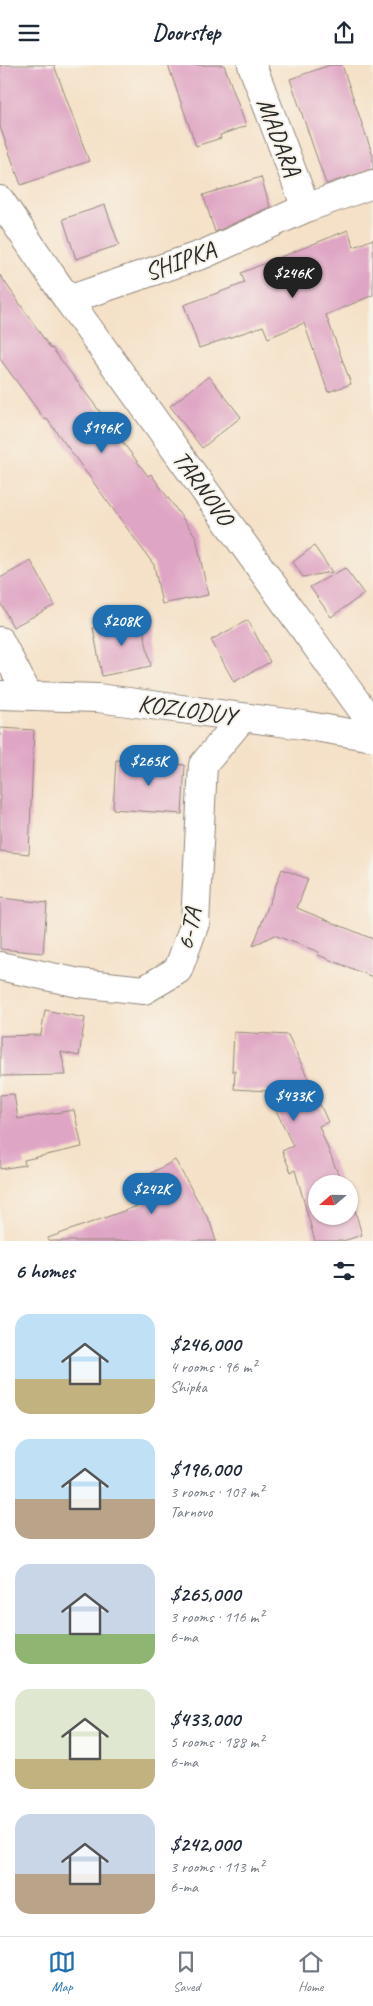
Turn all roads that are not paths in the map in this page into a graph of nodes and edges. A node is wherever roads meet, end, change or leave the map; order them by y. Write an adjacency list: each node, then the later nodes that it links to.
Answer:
1 (252, 65): 4 (street, MADARA)
2 (373, 184): 4 (street, SHIPKA)
3 (0, 200): 5 (street, TARNOVO)
4 (306, 208): 5 (street, SHIPKA)
5 (68, 300): 10 (street, TARNOVO)
6 (0, 641): 8 (street)
7 (0, 695): 8 (street, KOZLODUY)
8 (28, 695): 9 (street, KOZLODUY)
9 (243, 717): 11 (street, KOZLODUY); 12 (street, 6-ТА)
10 (373, 725)
11 (373, 737)
12 (0, 966)

